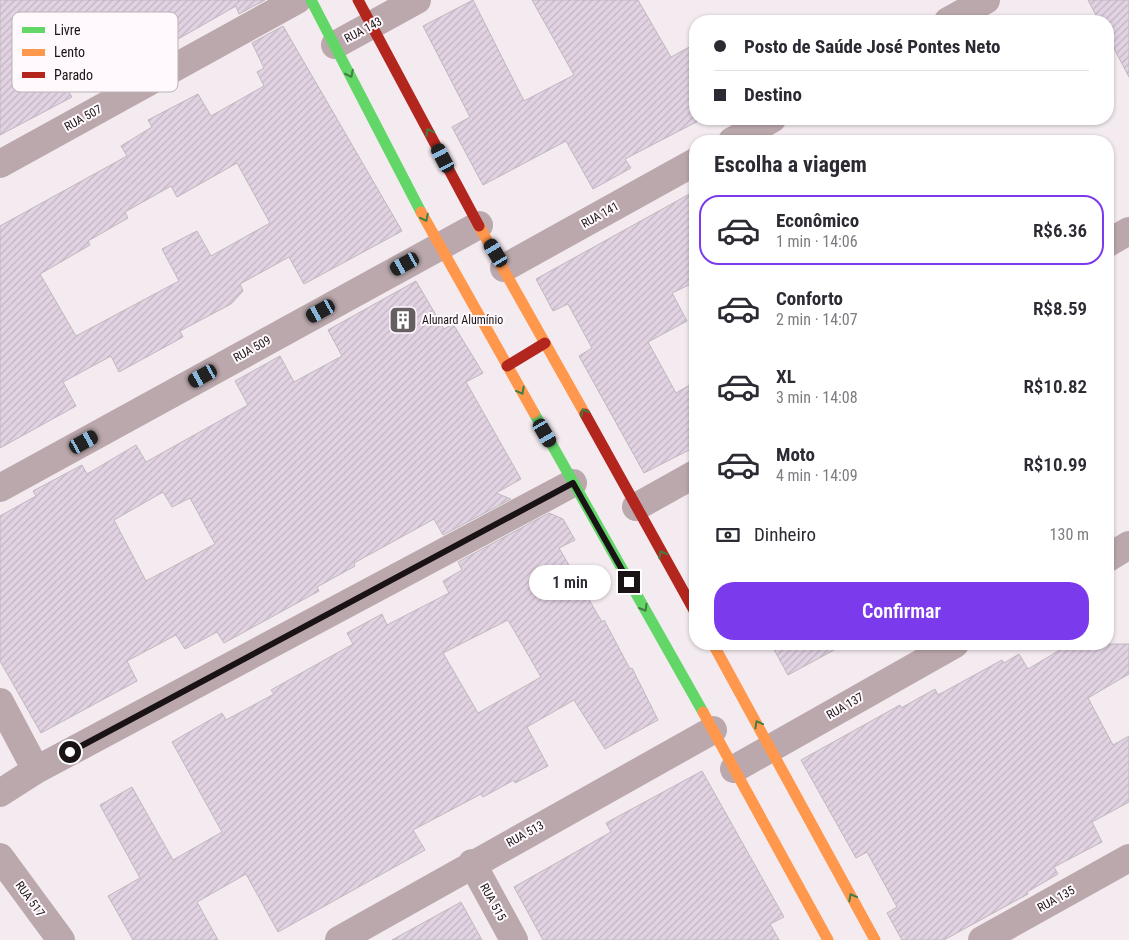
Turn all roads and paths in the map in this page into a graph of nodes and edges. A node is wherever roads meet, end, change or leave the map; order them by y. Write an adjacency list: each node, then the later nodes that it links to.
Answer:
1 (297, 0): 9 (street, RUA 507)
2 (311, 0): 8 (street)
3 (358, 0): 7 (street)
4 (418, 0): 7 (street, RUA 143)
5 (986, 0): 6 (street)
6 (959, 15)
7 (372, 26): 8 (street, RUA 143); 15 (street, one-way to 7)
8 (335, 45): 18 (street, one-way to 18)
9 (178, 66)
10 (130, 92): 13 (street, RUA 507)
11 (761, 125): 12 (street)
12 (743, 135)
13 (0, 164)
14 (689, 165): 19 (street, RUA 141)
15 (479, 225): 18 (street, RUA 509); 19 (street)
16 (1129, 231): 17 (street)
17 (1114, 240)
18 (439, 246): 21 (street); 24 (street, RUA 509)
19 (504, 268): 20 (street)
20 (545, 343): 21 (street); 25 (street, one-way to 20)
21 (507, 366): 23 (street, one-way to 23)
22 (689, 477): 25 (street)
23 (573, 483): 32 (street, one-way to 32); 35 (street)
24 (0, 488)
25 (636, 507): 28 (street, one-way to 25)
26 (1129, 545): 27 (street)
27 (1114, 554)
28 (689, 601)
29 (716, 650): 33 (street, one-way to 29)
30 (944, 650): 33 (street, RUA 137)
31 (0, 702): 35 (street)
32 (713, 730): 34 (street); 39 (street, RUA 513)
33 (772, 748): 34 (street, RUA 137); 44 (street, one-way to 33)
34 (734, 769): 43 (street)
35 (36, 770): 36 (street)
36 (0, 793)
37 (0, 857): 40 (street, RUA 517)
38 (1129, 858): 45 (street, RUA 135)
39 (472, 863): 41 (street, RUA 513); 42 (street, RUA 515)
40 (60, 940)
41 (339, 940)
42 (514, 940)
43 (828, 940)
44 (875, 940)
45 (982, 940)

